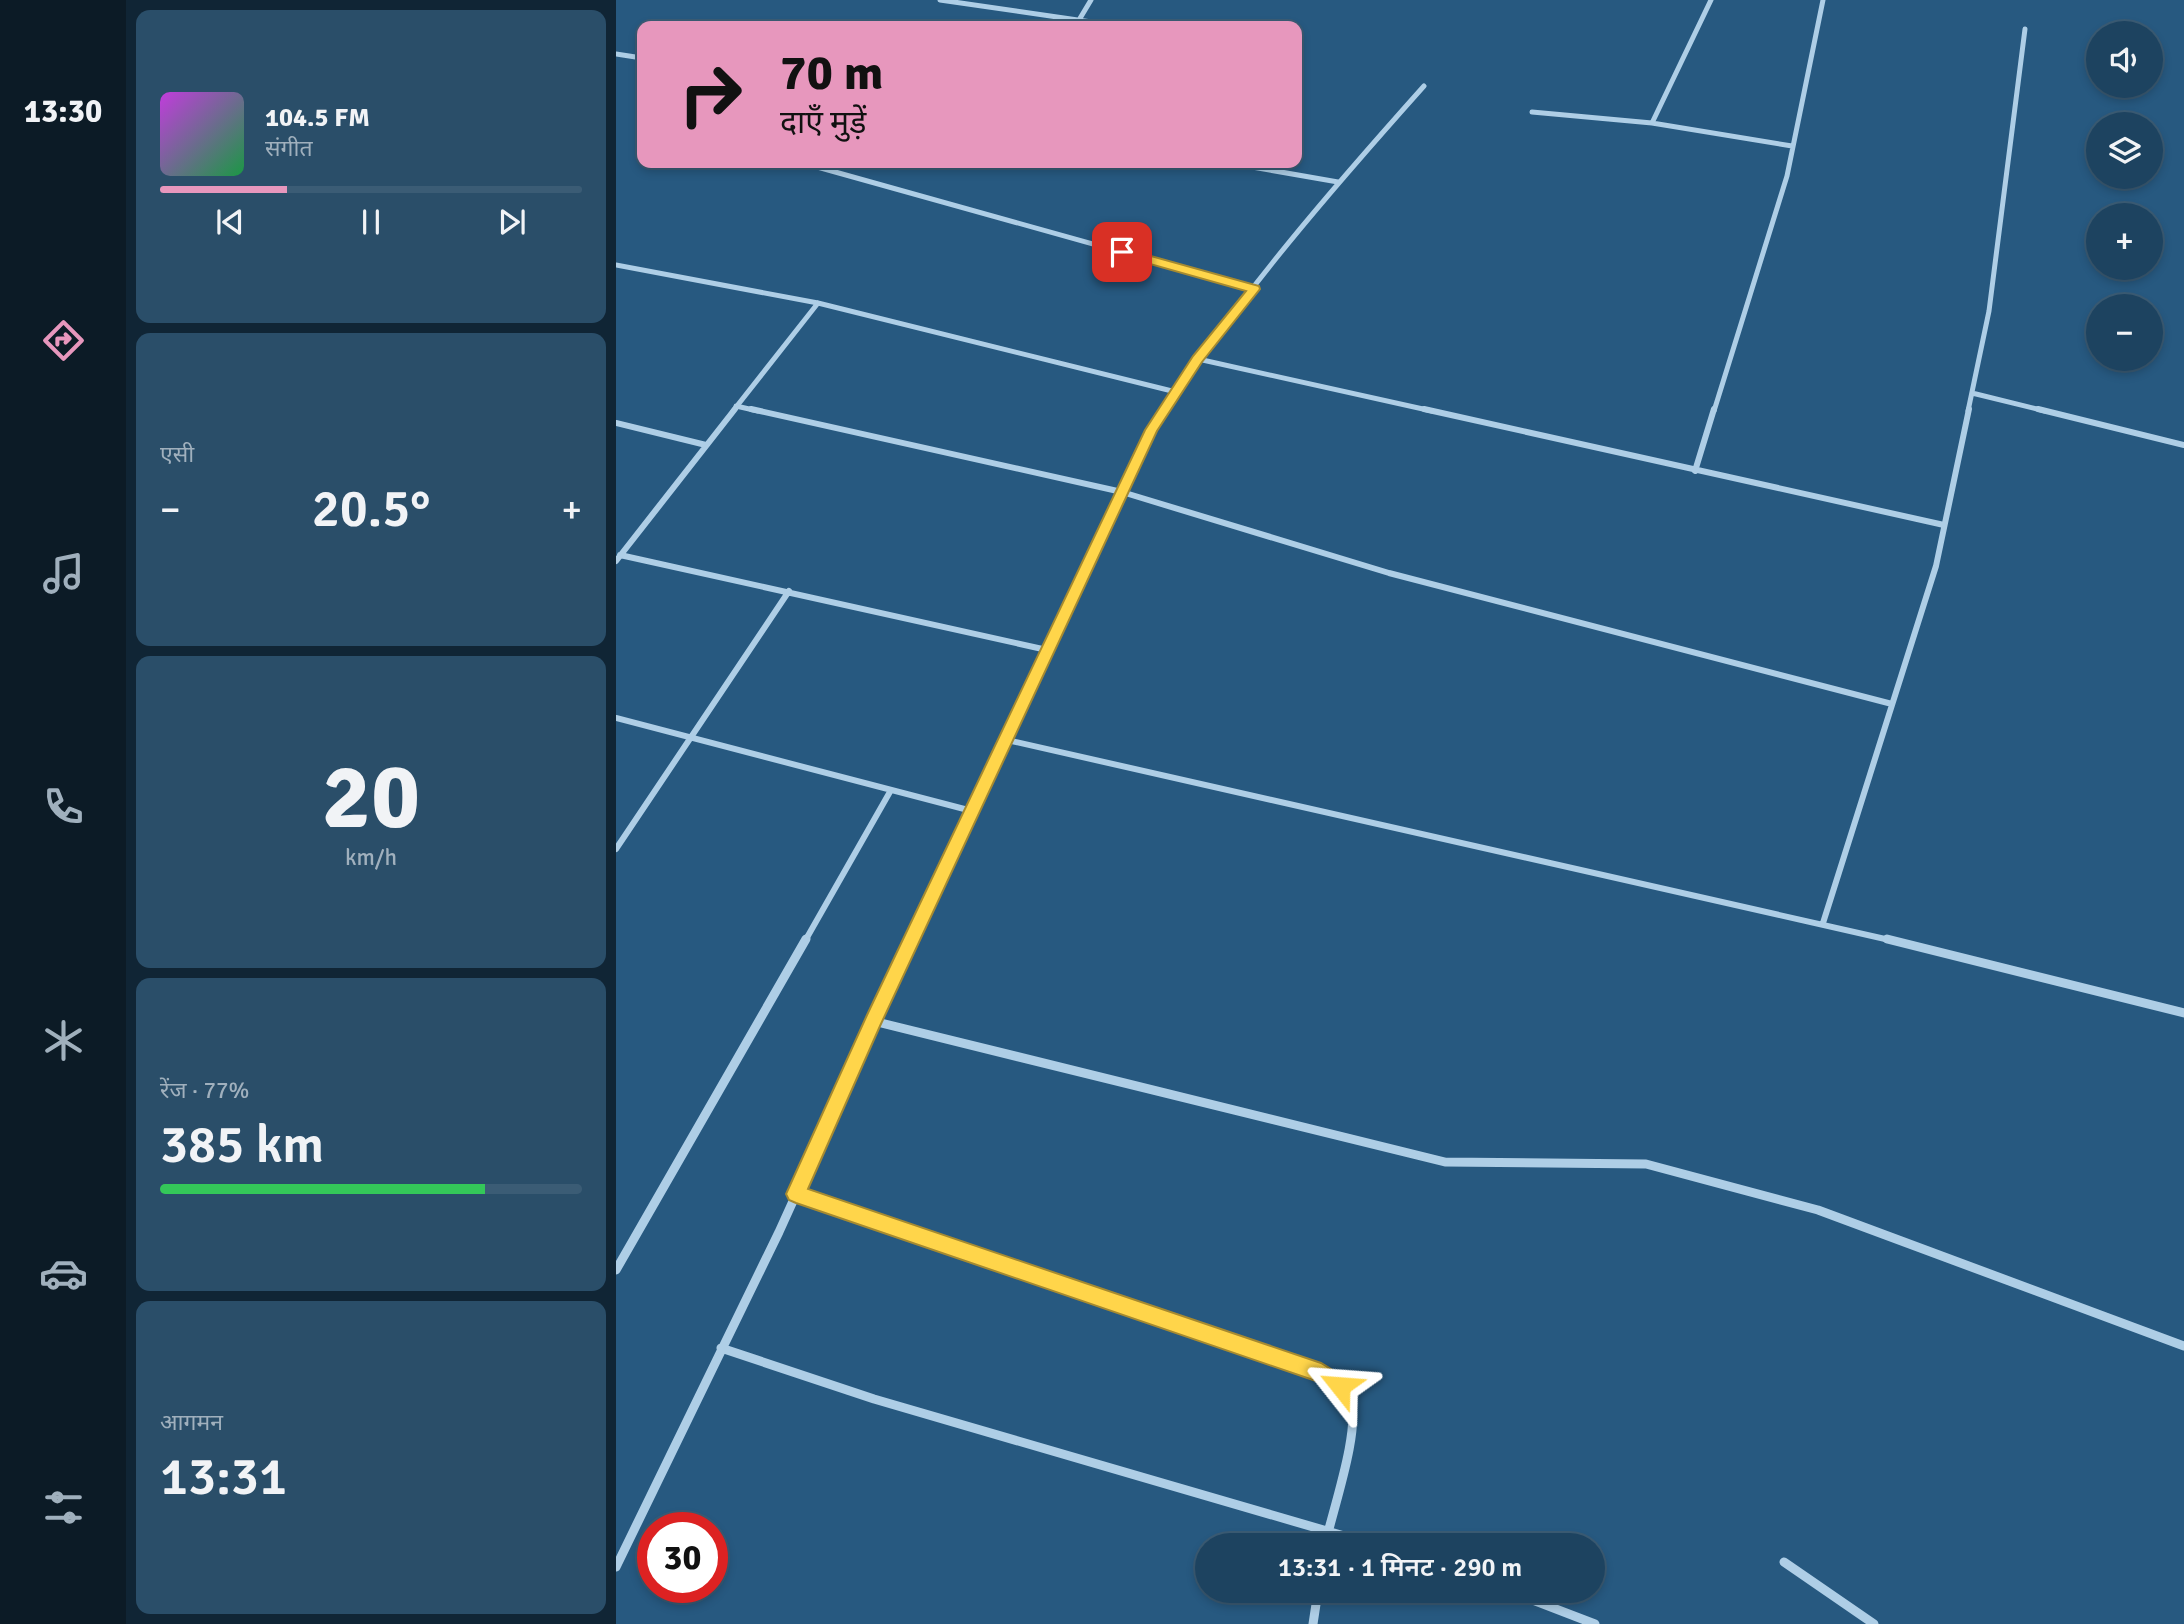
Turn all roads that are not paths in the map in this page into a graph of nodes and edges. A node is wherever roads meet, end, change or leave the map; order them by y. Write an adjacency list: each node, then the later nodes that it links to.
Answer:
1 (940, 0): 5 (street)
2 (1091, 0): 5 (street)
3 (1711, 0): 12 (street)
4 (1822, 0): 13 (street)
5 (1079, 20): 6 (street)
6 (1086, 21)
7 (2025, 29): 22 (street)
8 (616, 54): 9 (street)
9 (637, 57)
10 (1424, 86): 16 (street)
11 (1532, 111): 12 (street)
12 (1652, 122): 13 (street)
13 (1792, 146): 27 (street)
14 (821, 168): 18 (street)
15 (1258, 168): 16 (street)
16 (1338, 182): 18 (street)
17 (616, 265): 19 (street)
18 (1254, 289): 20 (street)
19 (818, 303): 21 (street); 23 (street)
20 (1198, 359): 21 (street); 27 (street)
21 (1176, 392): 28 (street)
22 (1972, 393): 26 (street); 29 (street)
23 (736, 406): 25 (street); 28 (street)
24 (616, 423): 25 (street)
25 (706, 445): 30 (street)
26 (2184, 445)
27 (1695, 471): 29 (street)
28 (1122, 492): 32 (street); 33 (street)
29 (1944, 525): 33 (street)
30 (618, 558): 31 (street)
31 (789, 591): 32 (street); 35 (street)
32 (1047, 650): 36 (street)
33 (1892, 704): 40 (street)
34 (616, 718): 35 (street)
35 (692, 737): 37 (street); 39 (street)
36 (1007, 740): 38 (street); 40 (street)
37 (891, 789): 38 (street); 44 (street)
38 (972, 811): 42 (street)
39 (616, 849)
40 (1823, 923): 41 (street)
41 (2184, 1013)
42 (873, 1020): 43 (street); 45 (street)
43 (796, 1194): 46 (street); 47 (street)
44 (616, 1270)
45 (2184, 1346)
46 (721, 1348): 47 (street); 50 (street)
47 (1327, 1531): 48 (street)
48 (1334, 1533)
49 (1784, 1562): 55 (street)
50 (616, 1567)
51 (1316, 1603): 53 (street)
52 (1540, 1603): 54 (street)
53 (1312, 1624)
54 (1595, 1624)
55 (1874, 1624)

